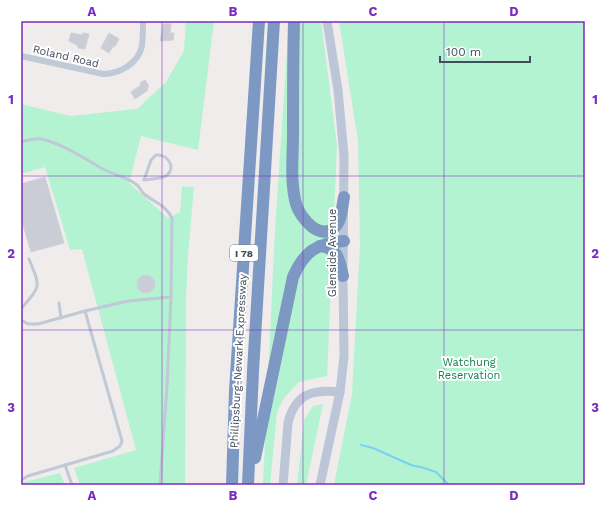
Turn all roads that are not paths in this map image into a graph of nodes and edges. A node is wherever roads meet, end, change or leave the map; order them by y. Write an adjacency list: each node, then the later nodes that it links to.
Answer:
1 (143, 21): 6 (street, Roland Road)
2 (259, 21): 27 (highway, Phillipsburg-Newark Expressway / I 78)
3 (274, 21): 28 (highway, Phillipsburg-Newark Expressway / I 78)
4 (294, 21): 11 (highway)
5 (327, 21): 10 (main road, Glenside Avenue)
6 (21, 56)
7 (21, 142): 9 (lane)
8 (144, 180): 8 (lane); 9 (lane)
9 (138, 186): 16 (lane)
10 (344, 197): 11 (highway); 12 (main road, Glenside Avenue)
11 (322, 232): 12 (highway)
12 (344, 238): 13 (highway); 15 (main road, Glenside Avenue)
13 (320, 246): 15 (highway); 29 (highway)
14 (29, 259): 18 (lane)
15 (343, 276): 22 (main road, Glenside Avenue)
16 (171, 298): 19 (lane); 26 (lane)
17 (59, 303): 20 (lane)
18 (21, 309)
19 (85, 311): 20 (lane); 23 (lane)
20 (60, 318): 21 (lane)
21 (21, 320)
22 (340, 392): 30 (main road); 31 (main road, Glenside Avenue)
23 (65, 465): 24 (lane); 25 (lane)
24 (21, 480)
25 (72, 485)
26 (160, 485)
27 (232, 485)
28 (248, 485)
29 (252, 485)
30 (283, 485)
31 (320, 485)

